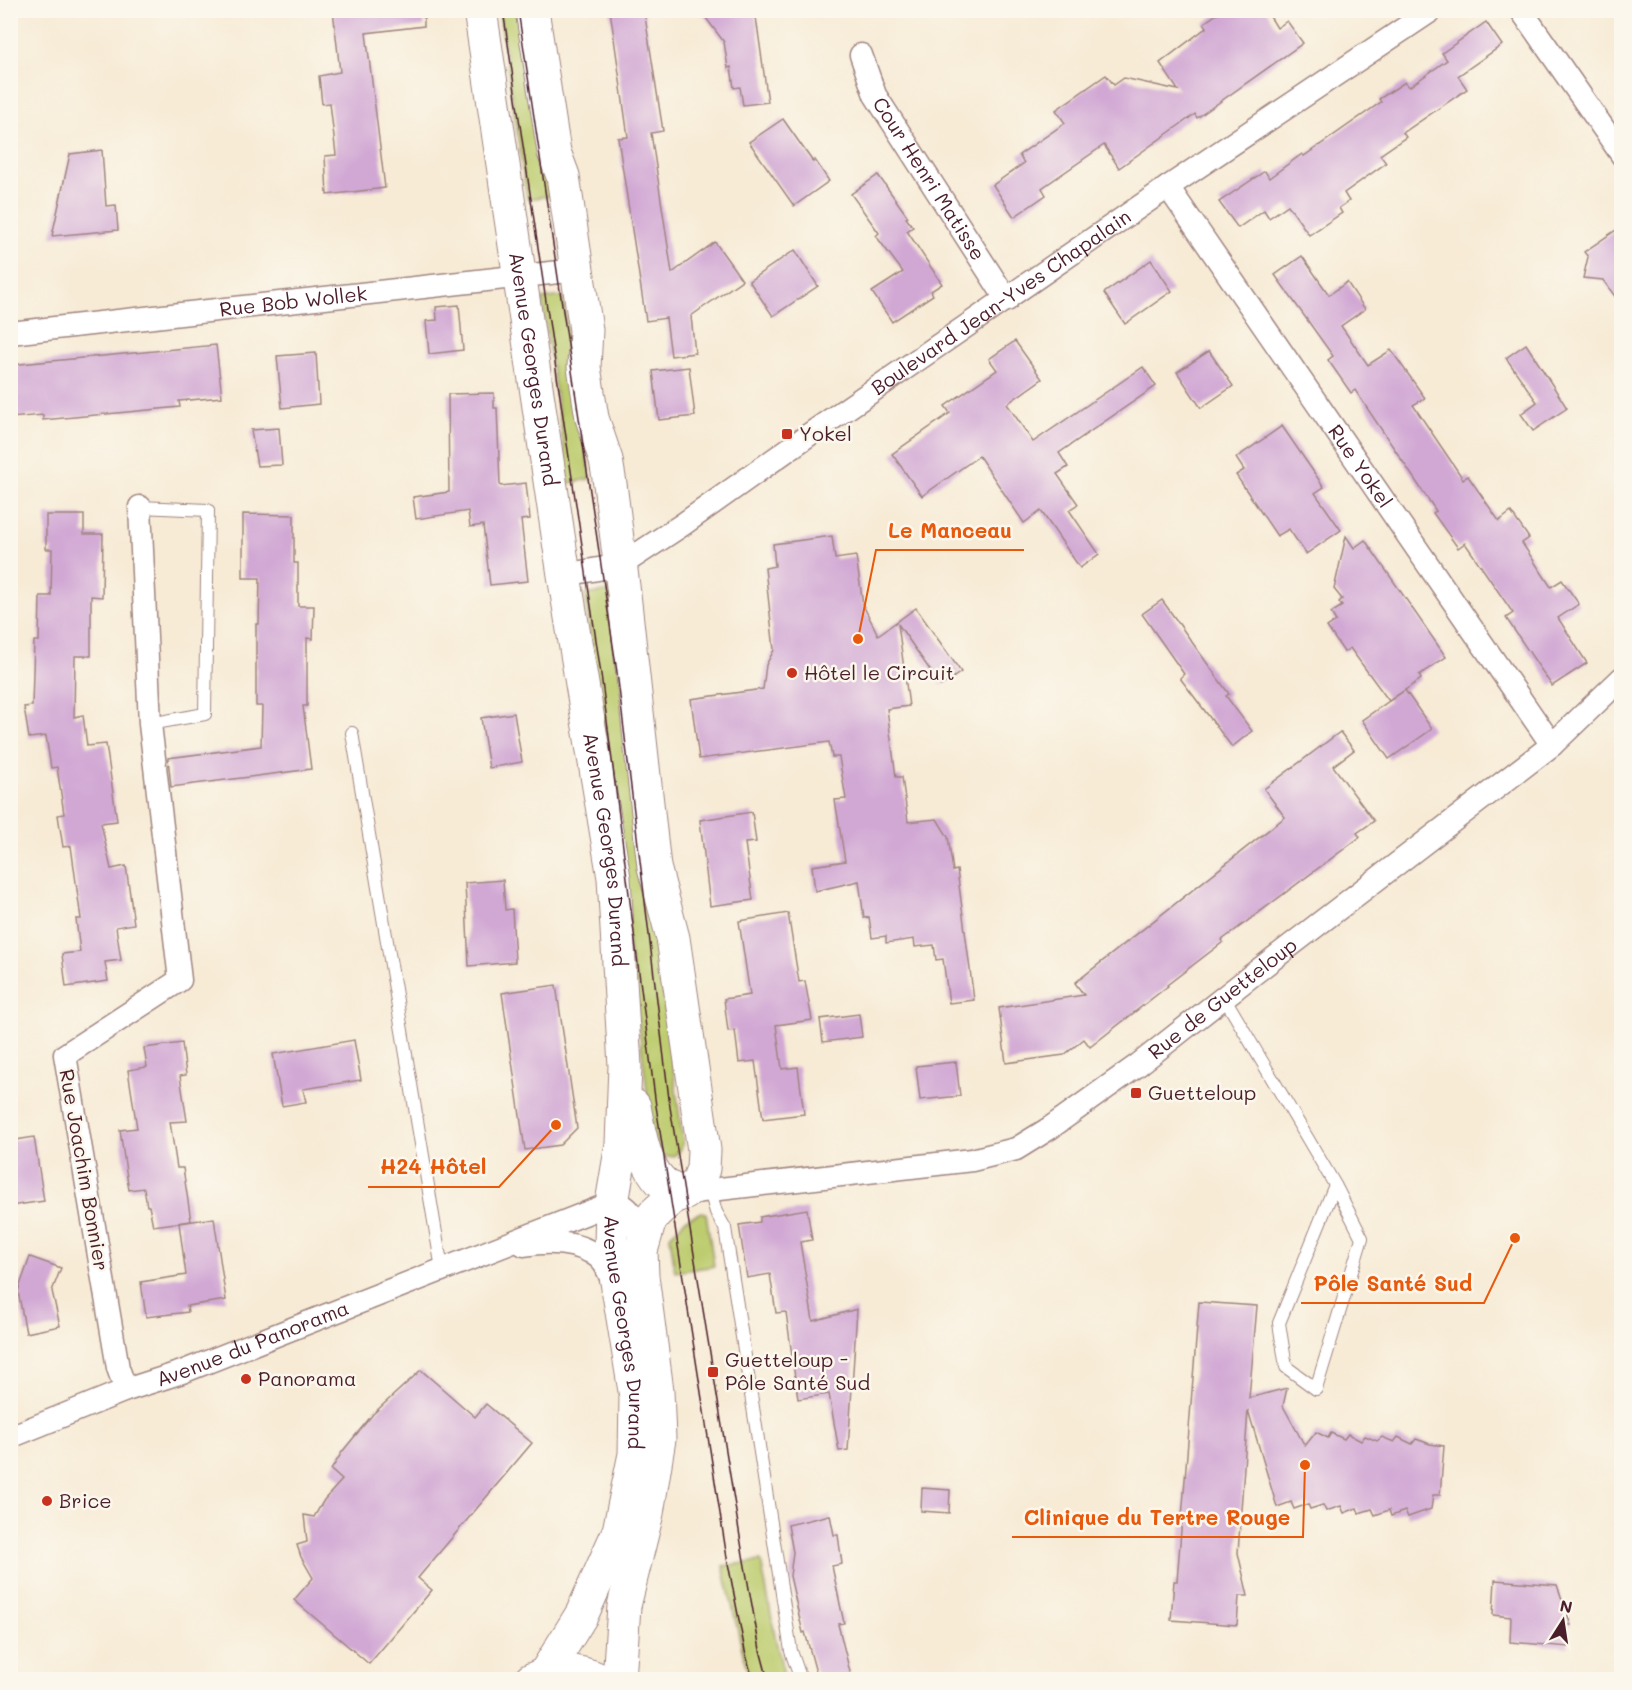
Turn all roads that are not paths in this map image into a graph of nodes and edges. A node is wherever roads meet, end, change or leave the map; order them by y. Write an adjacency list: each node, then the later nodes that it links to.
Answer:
1 (480, 10): 9 (main road, Avenue Georges Durand)
2 (532, 10): 8 (main road, Avenue Georges Durand)
3 (1432, 10): 7 (street, Boulevard Jean-Yves Chapalain)
4 (1521, 10): 6 (street)
5 (861, 55): 10 (street, Cour Henri Matisse)
6 (1622, 155)
7 (1168, 187): 10 (street, Boulevard Jean-Yves Chapalain); 18 (street, Rue Yokel)
8 (577, 270): 9 (street, Rue Bob Wollek); 13 (main road, Avenue Georges Durand)
9 (520, 276): 11 (street, Rue Bob Wollek); 14 (main road, Avenue Georges Durand)
10 (1007, 300): 13 (street, Boulevard Jean-Yves Chapalain)
11 (10, 333)
12 (140, 507): 16 (street, Rue Joachim Bonnier); 16 (lane, Rue Joachim Bonnier)
13 (621, 565): 14 (street, Boulevard Jean-Yves Chapalain); 21 (main road, Avenue Georges Durand)
14 (564, 576): 20 (main road, Avenue Georges Durand)
15 (1622, 678): 18 (street, Rue de Guetteloup)
16 (150, 724): 30 (street, Rue Joachim Bonnier)
17 (352, 733): 28 (lane)
18 (1552, 745): 19 (street, Rue de Guetteloup)
19 (1224, 998): 22 (street, Rue de Guetteloup); 23 (lane)
20 (625, 1066): 24 (main road); 25 (main road, Avenue Georges Durand)
21 (704, 1150): 22 (street, Rue de Guetteloup); 24 (main road, Avenue Georges Durand)
22 (761, 1184): 24 (street, Rue de Guetteloup)
23 (1335, 1185): 23 (lane)
24 (697, 1191): 27 (main road, Avenue Georges Durand); 35 (lane)
25 (612, 1203): 26 (street, Avenue du Panorama); 27 (street); 29 (main road, Avenue Georges Durand)
26 (493, 1250): 28 (street, Avenue du Panorama); 29 (street, Avenue du Panorama)
27 (642, 1251): 34 (main road, Avenue Georges Durand)
28 (442, 1269): 30 (street, Avenue du Panorama)
29 (619, 1297): 32 (main road, Avenue Georges Durand)
30 (126, 1390): 31 (street, Avenue du Panorama)
31 (10, 1437)
32 (538, 1677): 33 (main road)
33 (600, 1680)
34 (619, 1680)
35 (801, 1680)

